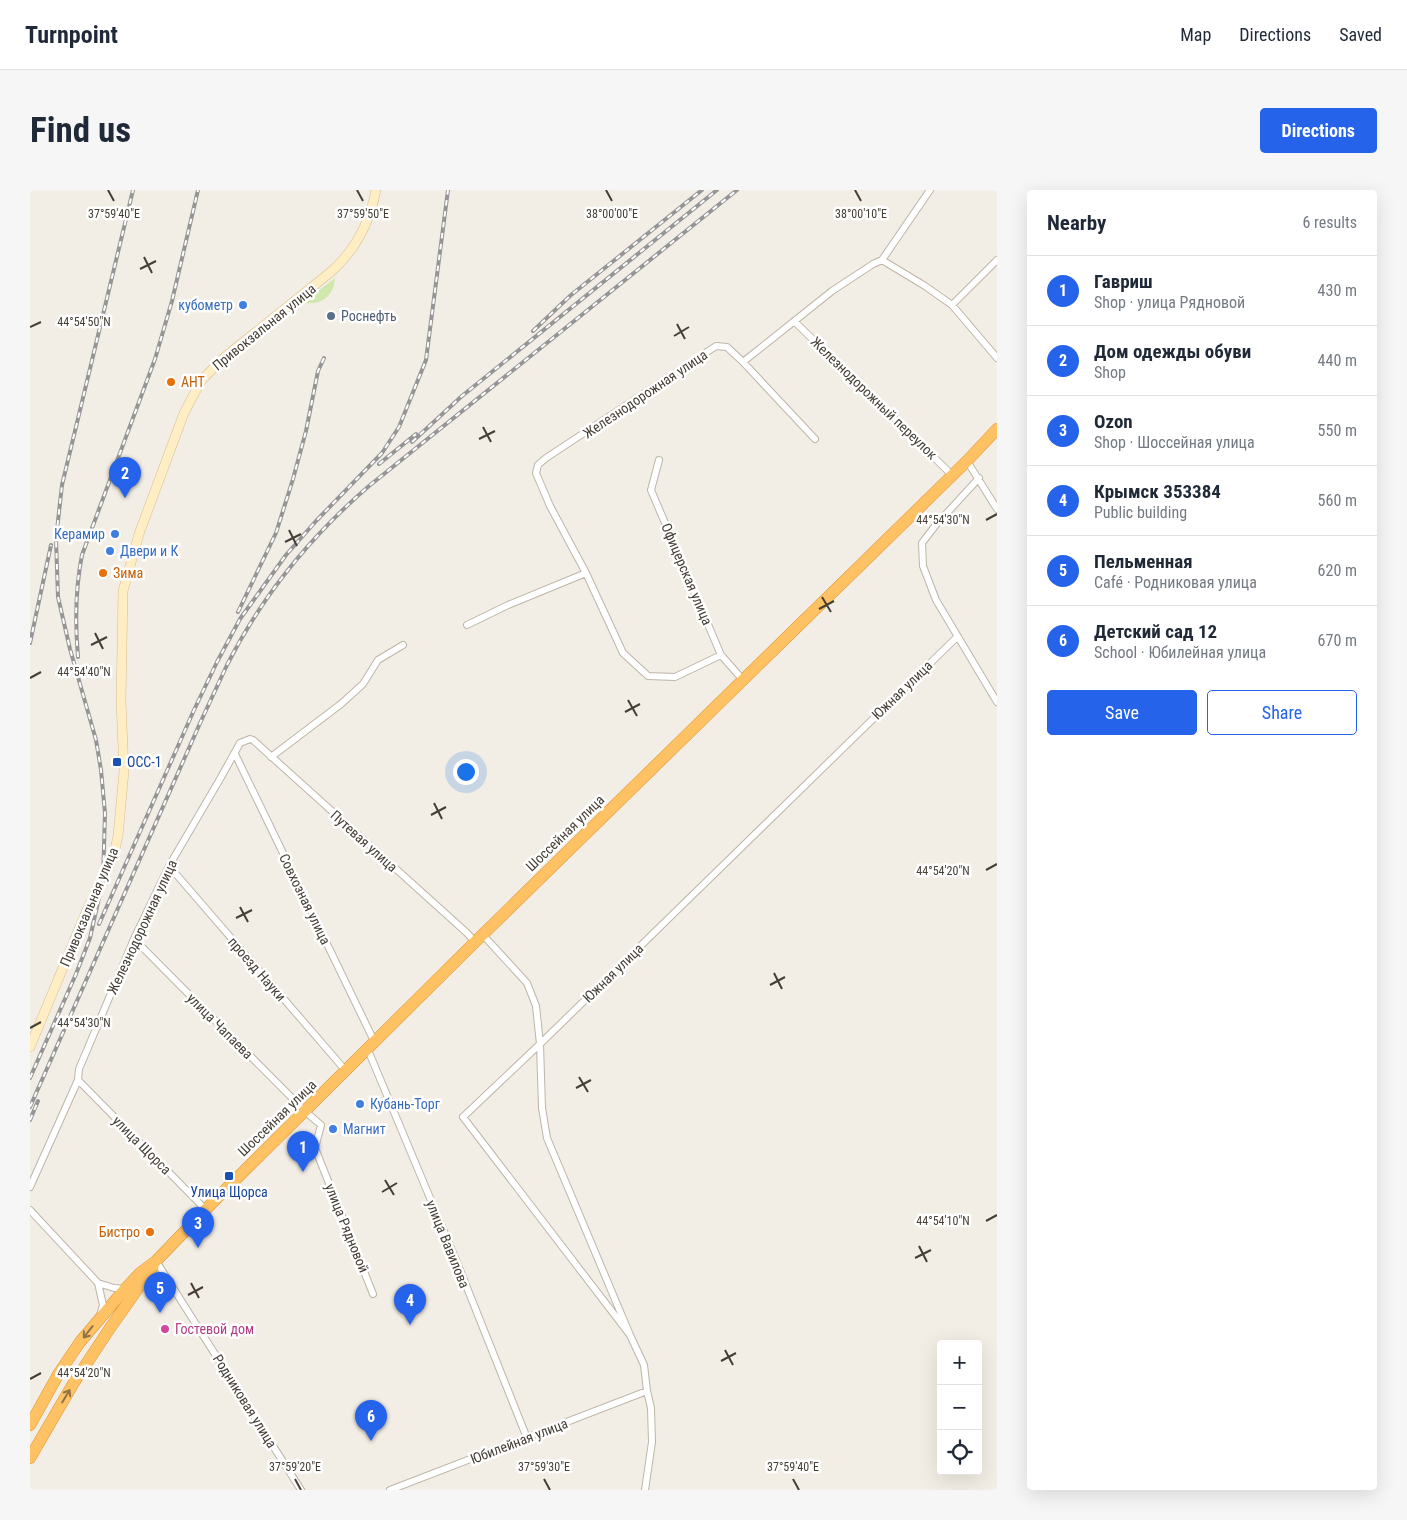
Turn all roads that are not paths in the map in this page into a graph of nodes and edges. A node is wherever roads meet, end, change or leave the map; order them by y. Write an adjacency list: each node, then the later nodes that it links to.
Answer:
1 (376, 190): 30 (main road, Привокзальная улица)
2 (930, 190): 3 (street)
3 (882, 260): 5 (street); 6 (street)
4 (997, 260): 5 (street)
5 (952, 305): 7 (street)
6 (795, 322): 8 (street); 13 (street, Железнодорожный переулок)
7 (997, 358)
8 (743, 362): 10 (street, Железнодорожная улица); 16 (street, Железнодорожная улица)
9 (997, 429): 12 (highway, Шоссейная улица)
10 (815, 439)
11 (659, 460): 20 (street, Офицерская улица)
12 (967, 461): 13 (highway, Шоссейная улица); 14 (street)
13 (952, 475): 21 (highway, Шоссейная улица)
14 (979, 478): 15 (street); 18 (street)
15 (997, 509)
16 (586, 573): 17 (street); 20 (street)
17 (466, 625)
18 (957, 637): 22 (street); 29 (street, Южная улица)
19 (402, 645): 25 (street)
20 (721, 654): 21 (street, Офицерская улица)
21 (743, 680): 28 (highway, Шоссейная улица)
22 (997, 702)
23 (253, 740): 24 (street, Железнодорожная улица); 25 (street, Путевая улица)
24 (235, 754): 26 (street, Железнодорожная улица); 31 (street, Совхозная улица)
25 (271, 757): 28 (street, Путевая улица)
26 (169, 866): 27 (street, Железнодорожная улица); 32 (street, проезд Науки)
27 (134, 939): 33 (street, Железнодорожная улица); 34 (street, улица Чапаева)
28 (479, 939): 29 (street, Путевая улица); 31 (highway, Шоссейная улица)
29 (540, 1044): 43 (street, Путевая улица); 43 (street, Южная улица)
30 (30, 1047)
31 (371, 1047): 32 (highway, Шоссейная улица); 46 (street, улица Вавилова)
32 (346, 1071): 34 (highway, Шоссейная улица)
33 (78, 1080): 35 (street, Железнодорожная улица); 37 (street, улица Щорса)
34 (306, 1112): 37 (highway, Шоссейная улица); 41 (street, улица Рядновой)
35 (30, 1187)
36 (30, 1210): 39 (street)
37 (206, 1210): 38 (highway, Шоссейная улица)
38 (156, 1261): 40 (highway); 47 (highway, one-way to 38); 48 (street, Родниковая улица)
39 (98, 1283): 40 (street); 42 (street)
40 (125, 1289): 42 (highway)
41 (373, 1294)
42 (100, 1317): 45 (highway, one-way to 45)
43 (630, 1335): 44 (street)
44 (647, 1391): 46 (street, Юбилейная улица); 50 (street)
45 (30, 1426)
46 (527, 1438): 49 (street, Юбилейная улица)
47 (30, 1458)
48 (301, 1490)
49 (390, 1490)
50 (645, 1490)

